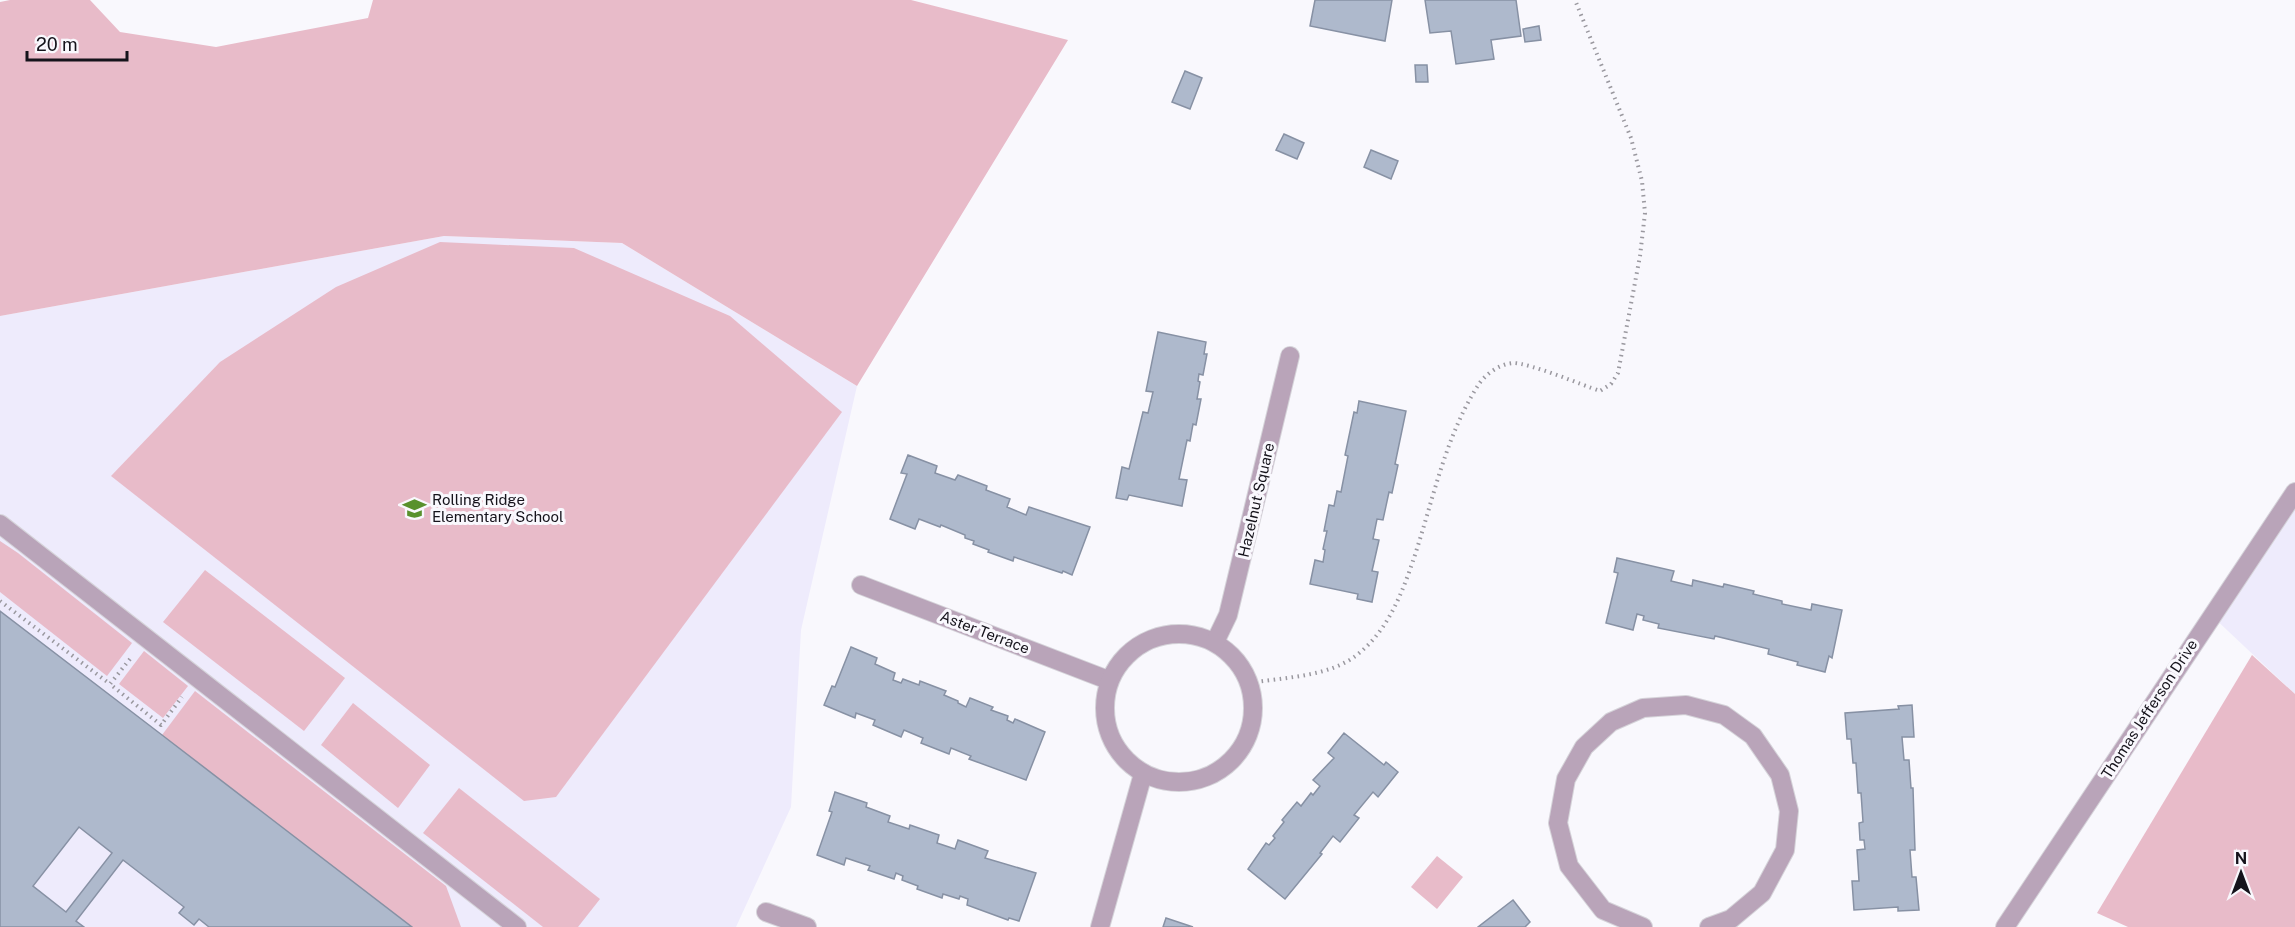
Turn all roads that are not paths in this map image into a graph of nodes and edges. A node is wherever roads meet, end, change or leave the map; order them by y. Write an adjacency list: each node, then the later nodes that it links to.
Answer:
1 (1290, 356): 5 (street, Hazelnut Square)
2 (2295, 492): 14 (street, Thomas Jefferson Drive)
3 (0, 525): 9 (street)
4 (861, 585): 6 (street, Aster Terrace)
5 (1215, 642): 6 (street); 7 (street)
6 (1108, 680): 7 (street)
7 (1143, 774): 11 (street)
8 (766, 912): 10 (street)
9 (517, 927)
10 (807, 927)
11 (1100, 927)
12 (1643, 927): 13 (street)
13 (1709, 927)
14 (2005, 927)

